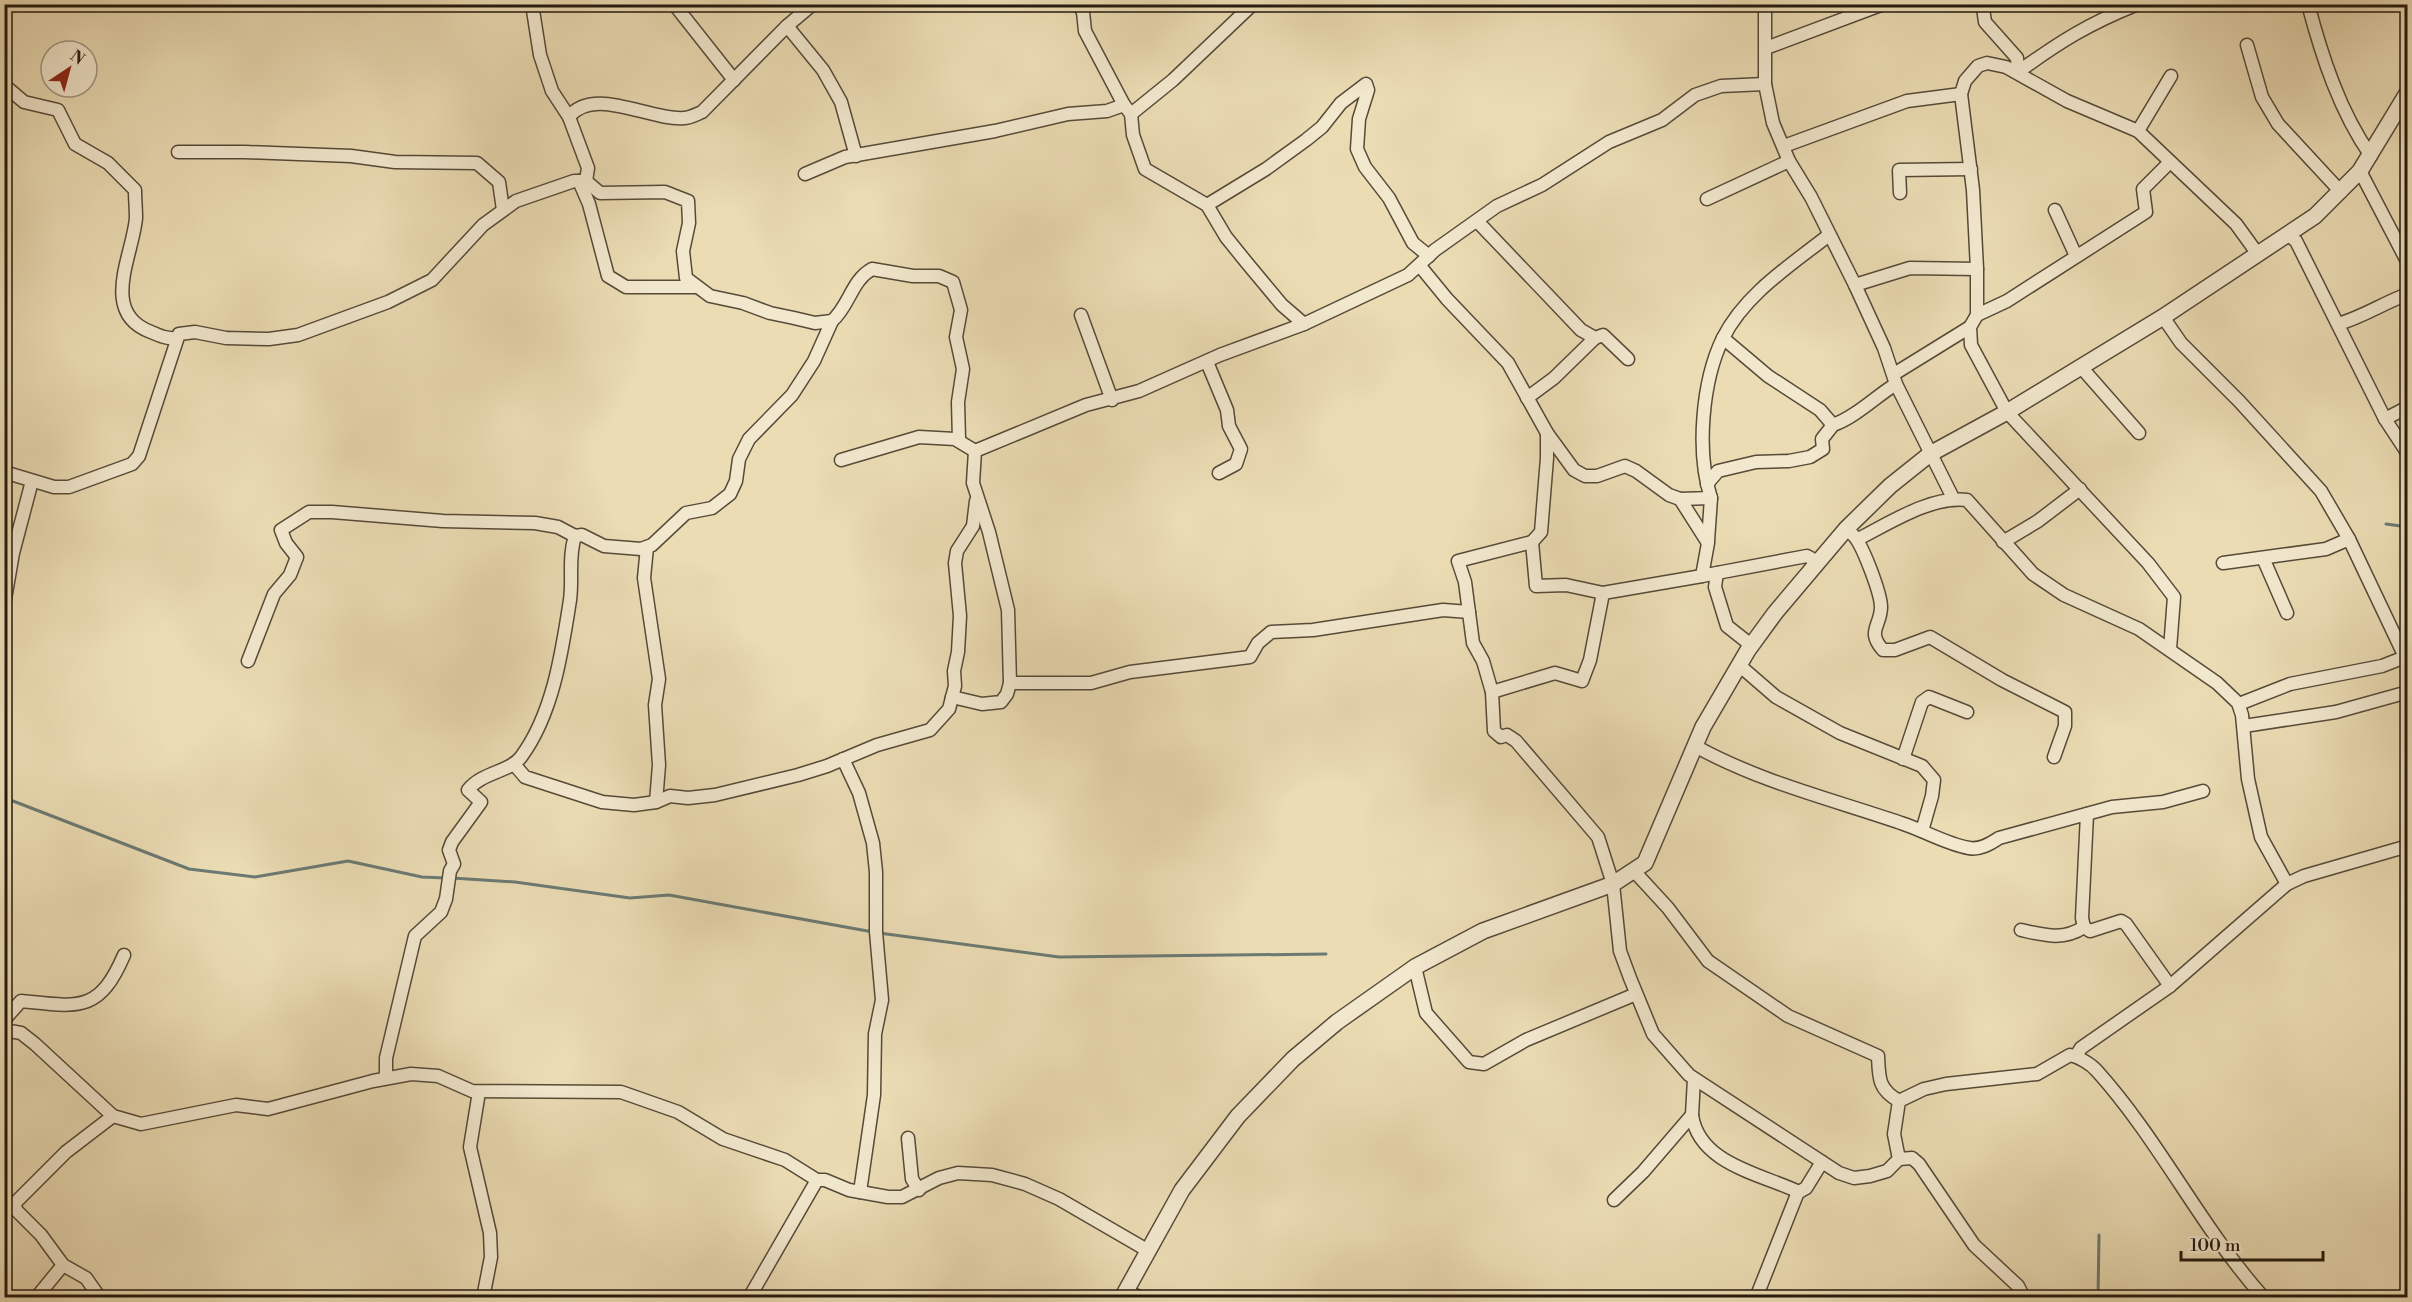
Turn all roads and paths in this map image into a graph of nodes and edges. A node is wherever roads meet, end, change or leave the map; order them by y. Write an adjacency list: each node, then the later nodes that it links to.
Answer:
1 (532, 4): 22 (street)
2 (674, 4): 16 (street)
3 (813, 4): 11 (street)
4 (1078, 4): 21 (street)
5 (1253, 4): 21 (street)
6 (1765, 4): 13 (street)
7 (1881, 4): 13 (street)
8 (1988, 4): 14 (street)
9 (2138, 4): 14 (street)
10 (2308, 4): 27 (street)
11 (787, 26): 16 (street); 26 (street)
12 (2247, 45): 34 (street)
13 (1766, 48): 17 (street)
14 (2018, 72): 20 (street); 23 (street)
15 (2171, 76): 23 (street)
16 (734, 80): 22 (street)
17 (1765, 84): 24 (street); 40 (street)
18 (4, 85): 59 (street)
19 (2408, 92): 27 (street)
20 (1961, 94): 24 (street); 30 (street)
21 (1128, 109): 26 (street); 37 (street)
22 (569, 117): 33 (street)
23 (2138, 131): 29 (street)
24 (1784, 146): 28 (street)
25 (178, 152): 38 (street)
26 (856, 156): 32 (street)
27 (2372, 156): 31 (street)
28 (1789, 161): 36 (street); 42 (street)
29 (2170, 162): 43 (street); 45 (street)
30 (1971, 169): 35 (street); 48 (street)
31 (2360, 171): 34 (street); 46 (street)
32 (805, 174)
33 (582, 181): 38 (street); 50 (street); 50 (street)
34 (2341, 192): 41 (street)
35 (1900, 193)
36 (1707, 199)
37 (1207, 205): 44 (street); 56 (street)
38 (503, 210): 59 (street)
39 (2055, 210): 45 (street)
40 (1477, 221): 44 (street); 60 (street)
41 (2287, 234): 43 (street); 57 (street)
42 (1829, 235): 49 (street); 61 (street)
43 (2258, 253): 54 (street)
44 (1429, 256): 47 (street)
45 (2076, 256): 53 (street)
46 (2408, 263)
47 (1420, 266): 56 (street); 66 (street)
48 (1977, 269): 49 (street); 53 (street)
49 (1856, 285): 65 (street)
50 (695, 287): 55 (street)
51 (2408, 294): 57 (street)
52 (1081, 315): 67 (street)
53 (1977, 315): 58 (street)
54 (2163, 317): 64 (street); 90 (street)
55 (832, 321): 74 (street); 94 (street)
56 (1304, 324): 63 (street)
57 (2338, 324): 70 (street)
58 (1970, 327): 65 (street); 69 (street)
59 (177, 338): 81 (street)
60 (1594, 338): 62 (street); 66 (street)
61 (1723, 338): 71 (street); 82 (street)
62 (1628, 359)
63 (1207, 362): 67 (street); 80 (street)
64 (2081, 367): 69 (street); 73 (street)
65 (1895, 379): 71 (street); 76 (street)
66 (1527, 398): 72 (street)
67 (1112, 400): 75 (street)
68 (2408, 406): 70 (street)
69 (2007, 412): 76 (street); 83 (street)
70 (2385, 419): 77 (street)
71 (1833, 425): 82 (street)
72 (1547, 433): 87 (street); 91 (street)
73 (2139, 433)
74 (959, 440): 75 (street); 78 (street)
75 (975, 451): 84 (street)
76 (1930, 454): 86 (street); 88 (street)
77 (2408, 454)
78 (841, 460)
79 (4, 472): 81 (street)
80 (1219, 473)
81 (32, 481): 101 (street)
82 (1707, 484): 85 (street)
83 (2080, 489): 92 (street); 105 (street)
84 (976, 494): 109 (street); 112 (street)
85 (1711, 498): 87 (street); 93 (street)
86 (1953, 498): 88 (street); 92 (street)
87 (1680, 499): 93 (street)
88 (1852, 534): 96 (street); 117 (street)
89 (575, 536): 94 (street); 107 (street); 120 (street)
90 (2349, 539): 95 (street); 106 (street)
91 (1532, 542): 100 (street); 102 (street)
92 (2003, 542): 105 (street)
93 (1708, 543): 99 (street)
94 (647, 547): 122 (street)
95 (2263, 558): 97 (street); 103 (street)
96 (1818, 562): 98 (street); 104 (street)
97 (2223, 563)
98 (1717, 573): 99 (street); 104 (street)
99 (1702, 576): 100 (street)
100 (1603, 593): 110 (street)
101 (4, 605)
102 (1469, 612): 109 (street); 110 (street)
103 (2287, 613)
104 (1751, 645): 108 (street)
105 (2170, 649): 113 (street)
106 (2406, 659): 113 (street)
107 (248, 661)
108 (1739, 665): 116 (street); 119 (street)
109 (1010, 683): 112 (street)
110 (1492, 692): 127 (street)
111 (2408, 692): 115 (street)
112 (952, 697): 118 (street)
113 (2239, 704): 115 (street)
114 (1968, 712): 119 (street)
115 (2244, 726): 128 (street)
116 (1695, 746): 124 (street); 126 (street)
117 (2054, 757)
118 (843, 759): 122 (street); 149 (street)
119 (1903, 759): 124 (street)
120 (514, 764): 122 (street); 138 (street)
121 (2203, 791): 123 (street)
122 (656, 802)
123 (2087, 814): 124 (street); 129 (street)
124 (1922, 831)
125 (2408, 846): 128 (street)
126 (1634, 871): 127 (street); 141 (street)
127 (1613, 884): 132 (street); 134 (street)
128 (2287, 884): 133 (street)
129 (2084, 927): 130 (street); 133 (street)
130 (2020, 930)
131 (124, 955): 135 (street)
132 (1415, 967): 134 (street); 153 (street)
133 (2170, 986): 137 (street)
134 (1636, 994): 139 (street)
135 (4, 1020)
136 (4, 1030): 143 (street)
137 (2076, 1056): 141 (street); 163 (street)
138 (386, 1078): 140 (street); 143 (street)
139 (1694, 1079): 142 (street); 146 (street)
140 (479, 1092): 147 (street); 158 (street)
141 (1899, 1101): 145 (street)
142 (1692, 1114): 150 (street); 151 (street)
143 (114, 1116): 152 (street)
144 (908, 1138): 148 (street)
145 (1899, 1159): 146 (street); 162 (street)
146 (1822, 1162): 150 (street)
147 (817, 1180): 149 (street); 159 (street)
148 (919, 1190): 149 (street); 153 (street)
149 (860, 1192)
150 (1798, 1192): 161 (street)
151 (1614, 1200)
152 (9, 1208): 154 (street)
153 (1147, 1250): 155 (street)
154 (63, 1265): 156 (street); 157 (street)
155 (1123, 1294): 160 (street)
156 (36, 1298)
157 (100, 1298)
158 (483, 1298)
159 (749, 1298)
160 (1142, 1298)
161 (1756, 1298)
162 (2024, 1298)
163 (2264, 1298)

